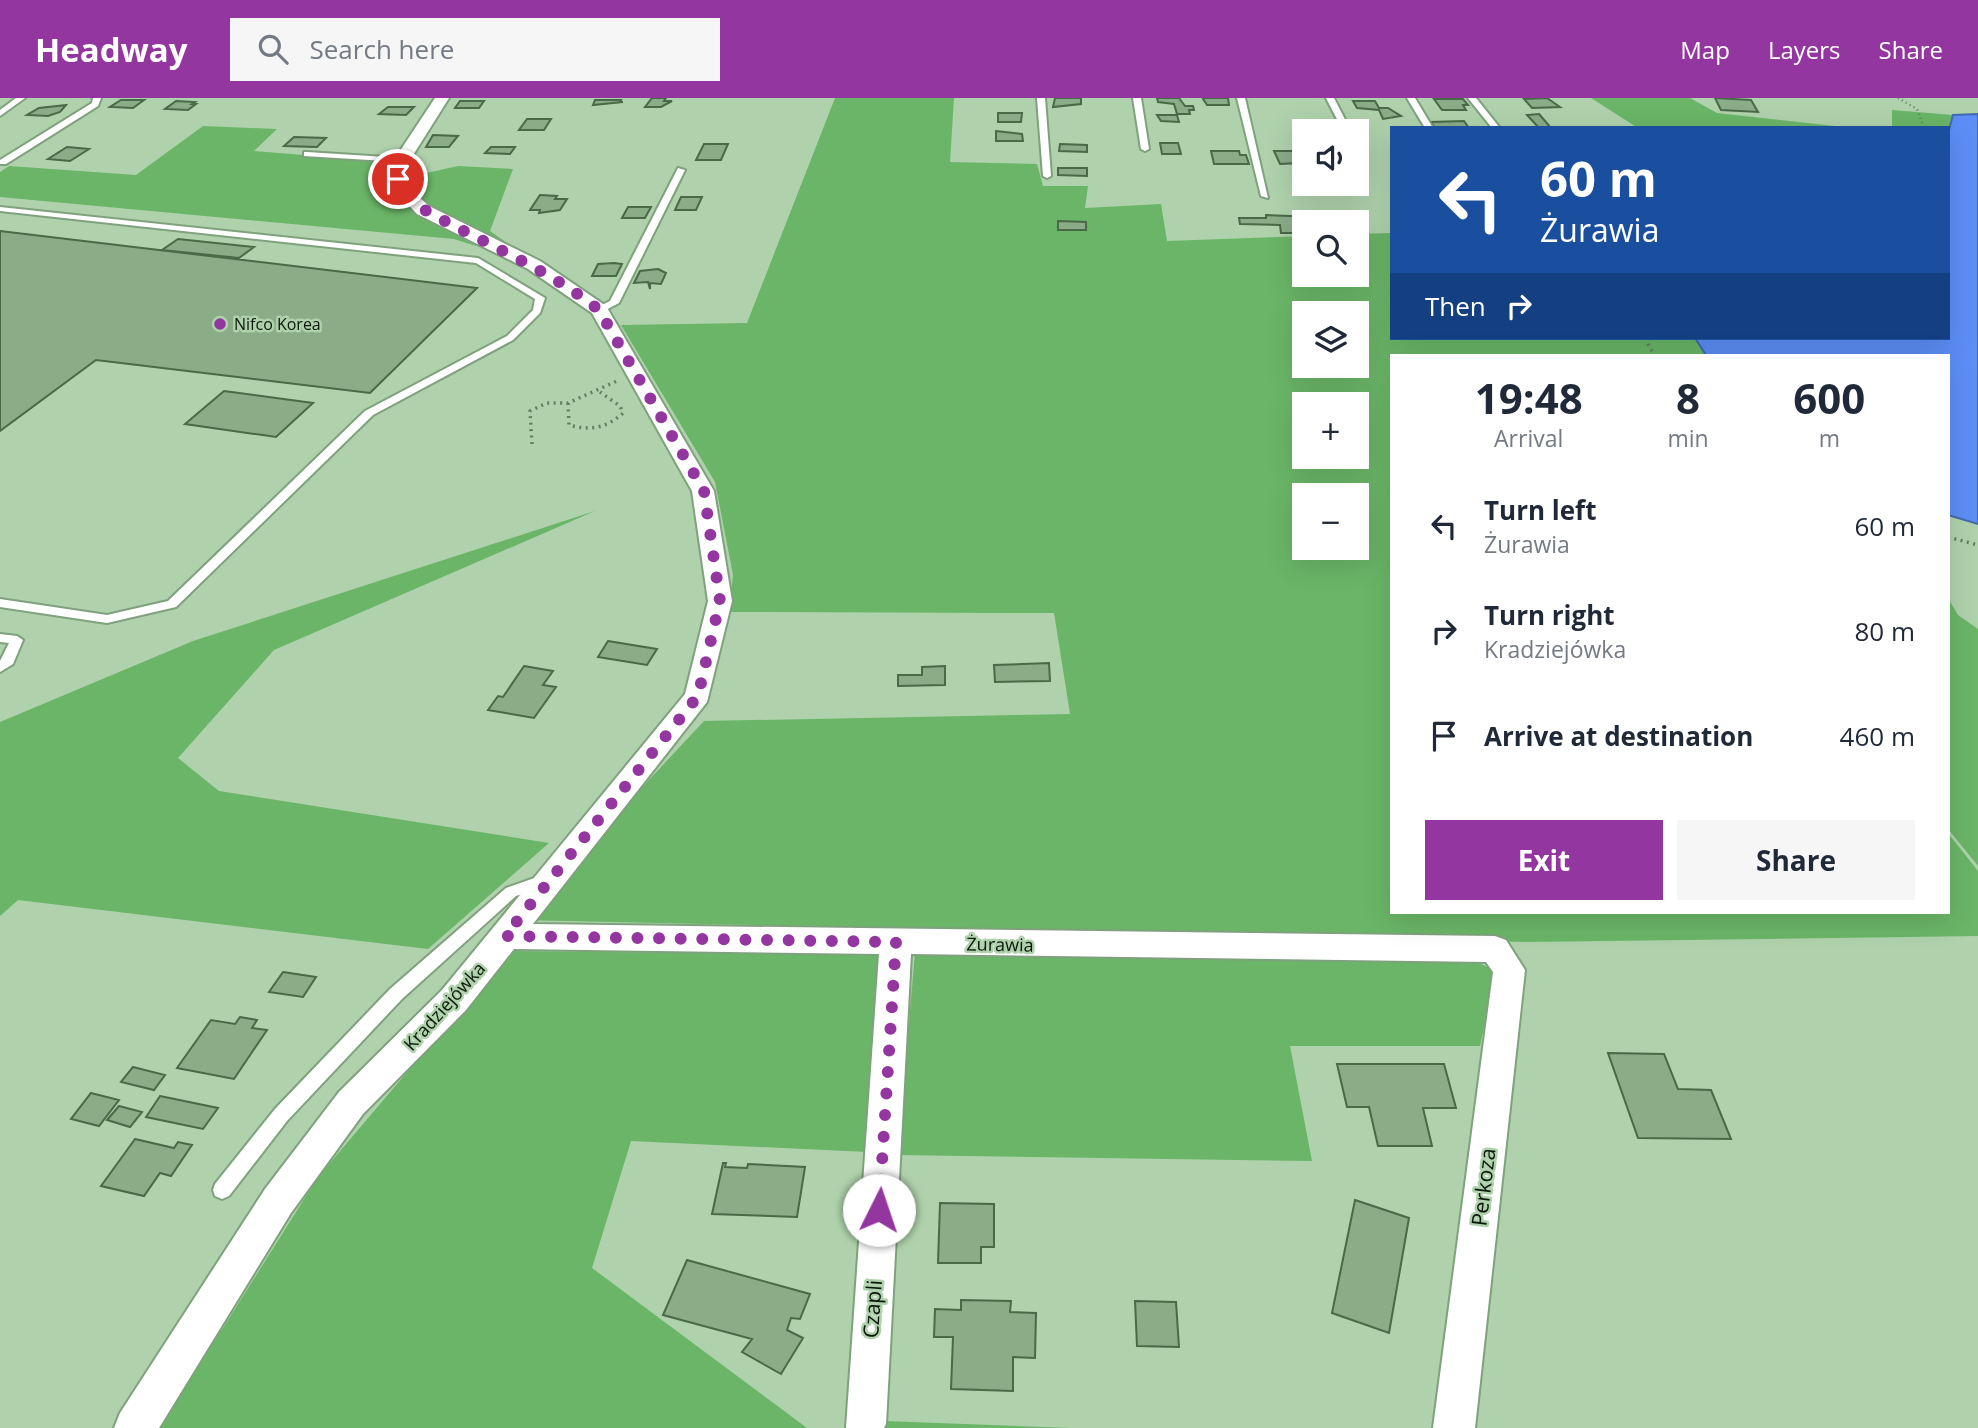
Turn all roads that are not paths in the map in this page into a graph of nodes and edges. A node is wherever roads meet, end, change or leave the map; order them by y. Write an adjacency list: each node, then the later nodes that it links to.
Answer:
1 (21, 98): 10 (lane)
2 (97, 98): 17 (lane)
3 (442, 98): 16 (street)
4 (1041, 98): 19 (lane)
5 (1137, 98): 14 (lane)
6 (1241, 98): 20 (lane)
7 (1330, 98): 11 (lane)
8 (1411, 98): 12 (lane)
9 (1472, 98): 13 (lane)
10 (0, 114)
11 (1341, 119)
12 (1428, 126)
13 (1494, 126)
14 (1145, 149)
15 (307, 154): 16 (lane)
16 (402, 160): 22 (street, Kradziejówka)
17 (3, 162)
18 (681, 170): 22 (lane)
19 (1046, 176)
20 (1265, 195)
21 (0, 209): 23 (lane)
22 (599, 310): 26 (street, Kradziejówka)
23 (0, 603)
24 (0, 638): 25 (lane)
25 (0, 668)
26 (551, 878): 27 (street, Kradziejówka); 30 (lane)
27 (505, 936): 28 (street, Żurawia); 32 (street, Kradziejówka)
28 (896, 942): 29 (street, Żurawia); 31 (street, Czapli)
29 (1495, 950): 33 (street, Perkoza)
30 (222, 1190)
31 (865, 1424)
32 (135, 1428)
33 (1454, 1428)

